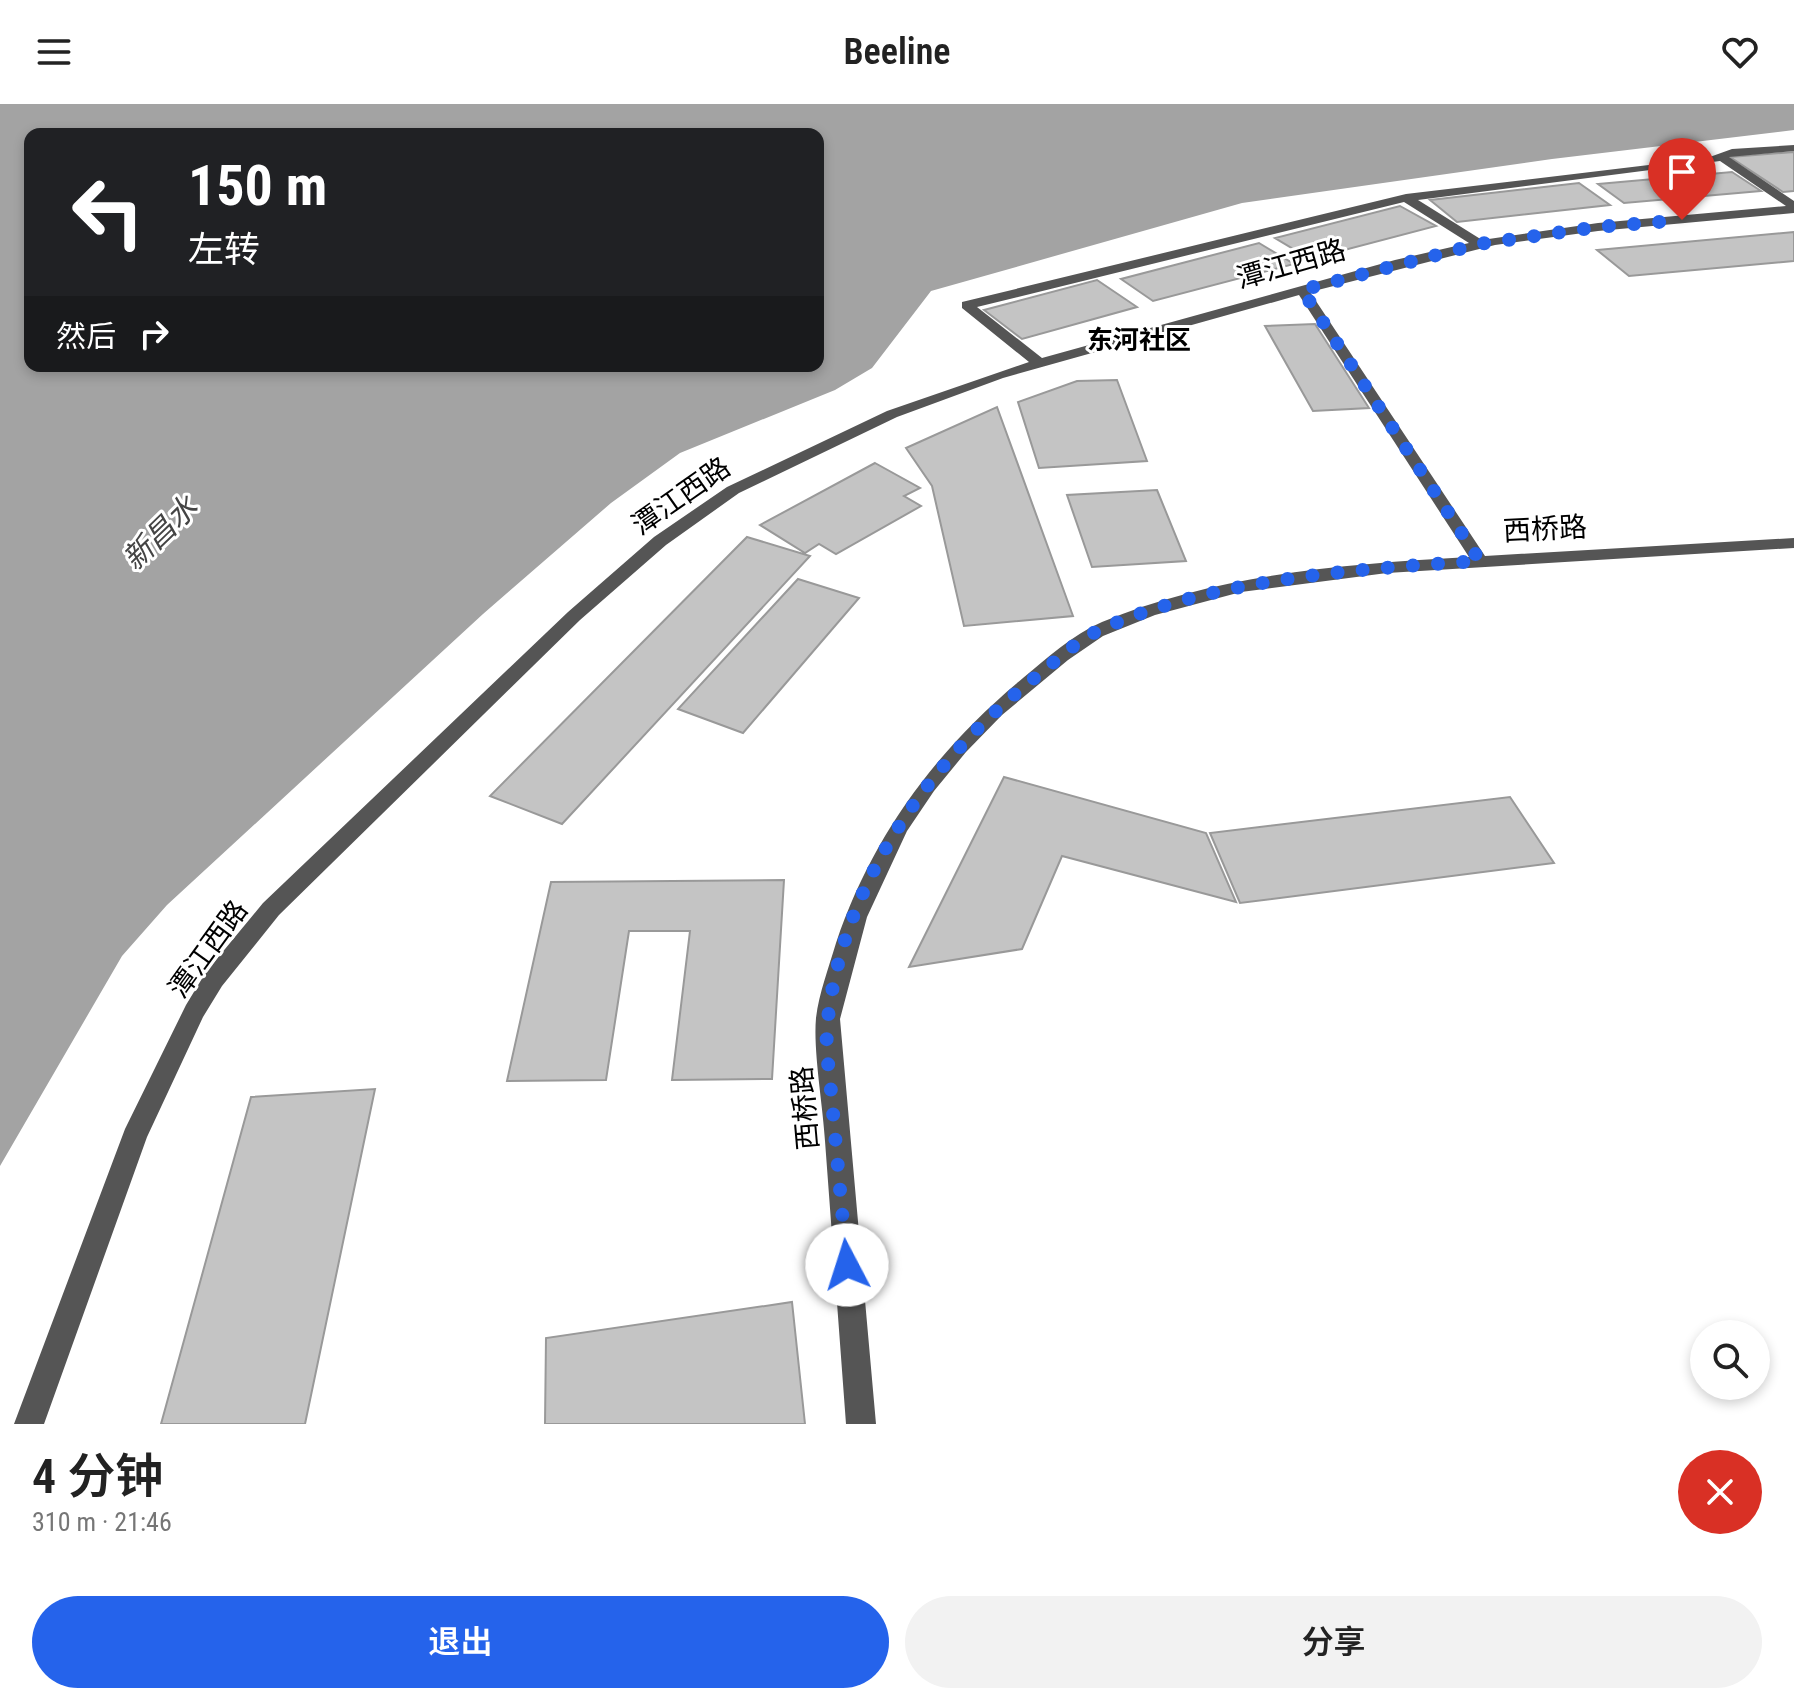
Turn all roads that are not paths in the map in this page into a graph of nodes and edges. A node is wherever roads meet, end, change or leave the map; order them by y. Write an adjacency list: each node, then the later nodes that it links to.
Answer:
1 (1794, 148): 2 (street)
2 (1720, 156): 3 (street); 4 (street)
3 (1406, 198): 5 (street); 7 (street)
4 (1794, 208): 5 (street, 潭江西路)
5 (1479, 244): 6 (street, 潭江西路)
6 (1302, 290): 7 (street, 潭江西路); 9 (street)
7 (1040, 364): 10 (street, 潭江西路)
8 (1794, 543): 9 (street, 西桥路)
9 (1480, 561): 11 (street, 西桥路)
10 (29, 1424)
11 (861, 1424)

